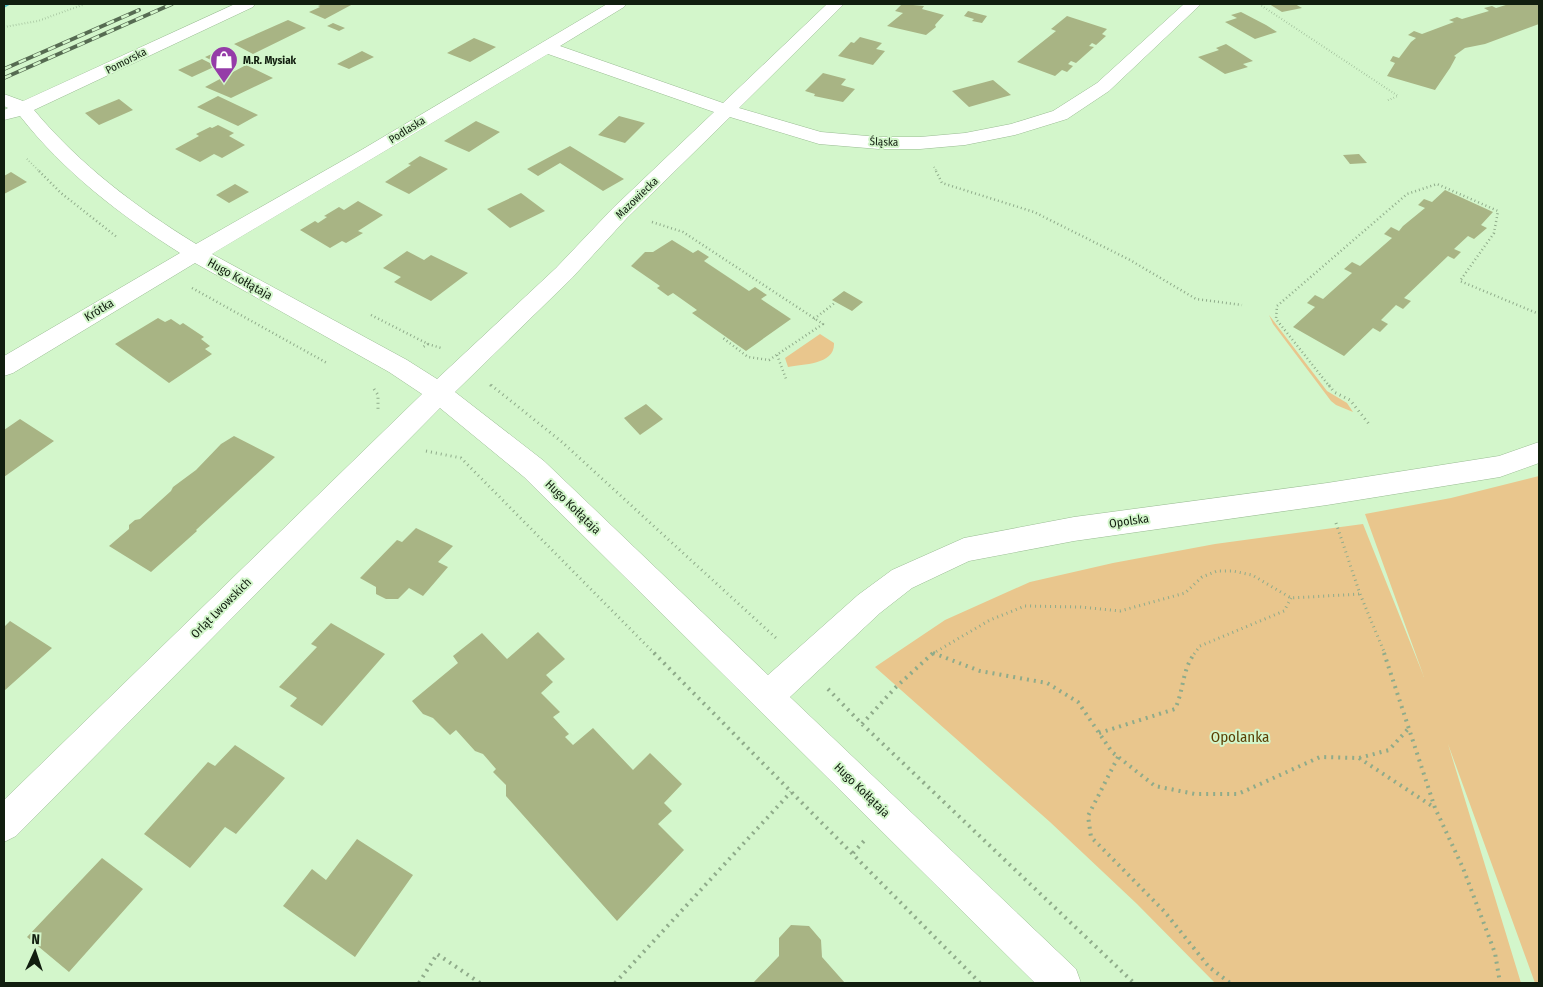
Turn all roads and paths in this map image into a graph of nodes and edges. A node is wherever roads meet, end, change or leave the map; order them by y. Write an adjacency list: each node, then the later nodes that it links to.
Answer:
1 (85, 4): 7 (path)
2 (247, 4): 10 (street, Pomorska)
3 (618, 4): 8 (street, Podlaska)
4 (836, 4): 11 (street, Mazowiecka)
5 (1193, 4): 12 (street, Śląska)
6 (1259, 4): 9 (path)
7 (4, 27)
8 (546, 47): 11 (street, Śląska); 14 (street, Podlaska)
9 (1386, 101)
10 (10, 108): 14 (street, Hugo Kołłątaja)
11 (727, 110): 12 (street, Śląska); 25 (street, Mazowiecka)
12 (920, 143): 16 (path)
13 (665, 226): 18 (path)
14 (194, 254): 21 (street, Krótka); 25 (street, Hugo Kołłątaja)
15 (836, 302): 18 (path)
16 (1242, 305)
17 (1539, 314): 27 (path)
18 (814, 319): 20 (path)
19 (722, 338): 20 (path)
20 (778, 355): 23 (path)
21 (4, 367)
22 (486, 380): 34 (path)
23 (786, 380)
24 (372, 387): 26 (path)
25 (439, 393): 28 (street, Orląt Lwowskich); 35 (street, Hugo Kołłątaja)
26 (377, 413)
27 (1369, 424)
28 (394, 437): 41 (path); 43 (street, Orląt Lwowskich)
29 (1539, 452): 30 (street, Opolska)
30 (1326, 494): 31 (path); 34 (street, Opolska)
31 (1360, 594): 32 (path); 37 (path)
32 (1291, 598): 33 (path); 38 (path)
33 (932, 653): 36 (path); 38 (path)
34 (804, 665): 35 (street, Opolska); 36 (path)
35 (767, 697): 48 (street, Hugo Kołłątaja)
36 (862, 724): 49 (path)
37 (1408, 729): 40 (path); 42 (path)
38 (1099, 733): 39 (path)
39 (1118, 757): 40 (path); 50 (path)
40 (1359, 758): 42 (path)
41 (791, 792): 46 (path); 47 (path)
42 (1435, 808): 51 (path)
43 (4, 824)
44 (419, 983): 45 (path)
45 (480, 983)
46 (616, 983)
47 (980, 983)
48 (1062, 983)
49 (1134, 983)
50 (1230, 983)
51 (1500, 983)

